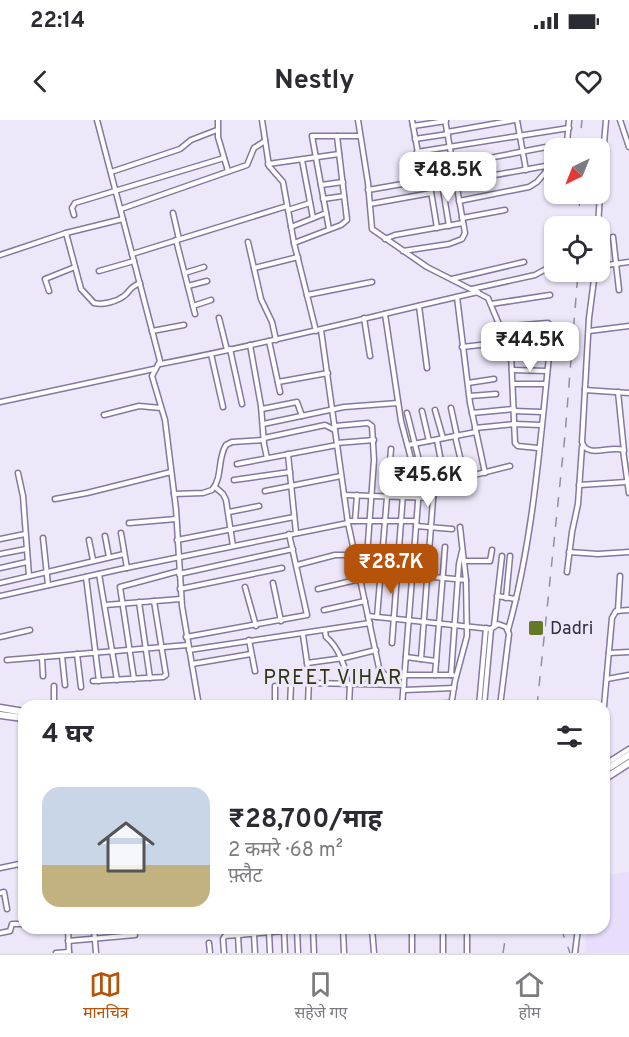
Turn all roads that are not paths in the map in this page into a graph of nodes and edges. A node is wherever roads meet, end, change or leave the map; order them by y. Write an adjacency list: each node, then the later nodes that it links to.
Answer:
1 (97, 120): 37 (street)
2 (218, 120): 13 (street)
3 (261, 120): 21 (street)
4 (358, 120): 16 (street)
5 (412, 120): 11 (street)
6 (516, 120): 14 (street); 17 (street)
7 (569, 120): 12 (street)
8 (606, 120): 19 (street)
9 (620, 120): 22 (street)
10 (446, 121): 11 (street); 14 (street)
11 (413, 126): 20 (street)
12 (568, 129): 17 (street); 18 (street)
13 (217, 130): 28 (street); 37 (street)
14 (447, 133): 20 (street); 23 (street)
15 (337, 136): 16 (street); 27 (street); 29 (street)
16 (360, 136): 46 (street)
17 (519, 136): 23 (street); 26 (street)
18 (567, 138)
19 (604, 138)
20 (415, 139): 25 (street)
21 (264, 141): 32 (street); 36 (street)
22 (629, 147)
23 (450, 148): 25 (street); 31 (street)
24 (544, 148): 26 (street)
25 (417, 152): 33 (street)
26 (522, 153): 31 (street); 35 (street)
27 (339, 154): 29 (street); 43 (street)
28 (224, 158): 36 (street); 47 (street)
29 (316, 158): 30 (street); 45 (street)
30 (302, 160): 32 (street); 52 (street)
31 (452, 163): 33 (street); 39 (street)
32 (268, 164): 54 (street)
33 (420, 166): 42 (street)
34 (544, 166): 35 (street)
35 (526, 170): 44 (street)
36 (228, 171): 55 (street)
37 (111, 172): 47 (street)
38 (544, 174): 51 (street)
39 (454, 175): 40 (street); 44 (street)
40 (441, 177): 41 (street); 63 (street)
41 (429, 179): 42 (street); 48 (street)
42 (423, 180): 46 (street)
43 (343, 182): 45 (street); 49 (street)
44 (456, 182): 51 (street)
45 (321, 185): 50 (street)
46 (368, 190): 53 (street)
47 (116, 192): 55 (street); 59 (street)
48 (431, 193): 53 (street); 65 (street)
49 (344, 196): 50 (street); 66 (street)
50 (323, 199): 58 (street)
51 (459, 201): 62 (street)
52 (310, 203): 54 (street); 60 (street)
53 (370, 204): 70 (street)
54 (288, 208): 64 (street); 69 (street)
55 (121, 209): 61 (street)
56 (505, 210): 62 (street)
57 (173, 213): 69 (street)
58 (326, 213): 60 (street); 66 (street)
59 (74, 215)
60 (313, 218): 64 (street)
61 (123, 219): 67 (street); 74 (street)
62 (462, 221): 63 (street); 73 (street)
63 (448, 226): 65 (street)
64 (291, 227): 72 (street)
65 (437, 228): 70 (street)
66 (329, 229): 72 (street)
67 (66, 233): 75 (street); 82 (street)
68 (614, 237): 80 (street)
69 (178, 239): 74 (street); 87 (street)
70 (385, 240): 73 (street)
71 (248, 242): 84 (street)
72 (294, 243): 76 (street)
73 (403, 251): 88 (street)
74 (132, 254): 77 (street)
75 (0, 255)
76 (298, 257): 84 (street); 98 (street)
77 (134, 261): 85 (street); 92 (street)
78 (524, 262): 88 (street)
79 (629, 262): 80 (street)
80 (616, 264): 81 (street); 95 (street)
81 (610, 265)
82 (75, 267): 92 (street); 96 (street)
83 (204, 267): 87 (street)
84 (254, 268): 115 (street)
85 (99, 270)
86 (544, 270): 94 (street)
87 (184, 273): 93 (street)
88 (451, 279): 94 (street)
89 (207, 281): 93 (street)
90 (372, 282): 98 (street)
91 (594, 282): 114 (street)
92 (140, 283): 112 (street)
93 (188, 286): 103 (street)
94 (472, 289): 97 (street)
95 (619, 290)
96 (49, 291)
97 (479, 292): 100 (street); 102 (street)
98 (307, 295): 113 (street)
99 (550, 296): 102 (street)
100 (457, 297): 104 (street); 121 (street)
101 (212, 300): 103 (street)
102 (491, 304): 111 (street)
103 (193, 306): 105 (street)
104 (419, 306): 106 (street); 126 (street)
105 (195, 314)
106 (385, 314): 108 (street); 143 (street)
107 (219, 318): 122 (street)
108 (364, 318): 113 (street); 124 (street)
109 (184, 325): 112 (street)
110 (629, 326): 114 (street)
111 (499, 327): 117 (street); 118 (street)
112 (152, 331): 125 (street)
113 (319, 331): 115 (street); 130 (street)
114 (589, 331): 136 (street)
115 (276, 340): 116 (street)
116 (269, 341): 120 (street); 132 (street)
117 (506, 342): 118 (street); 128 (street)
118 (550, 342): 129 (street)
119 (489, 344): 121 (street)
120 (250, 345): 122 (street); 148 (street)
121 (462, 347): 133 (street)
122 (228, 350): 123 (street); 144 (street)
123 (211, 354): 125 (street); 145 (street)
124 (370, 356)
125 (160, 364): 127 (street)
126 (427, 368)
127 (154, 369): 142 (street); 146 (street)
128 (512, 370): 129 (street); 134 (street)
129 (547, 371): 135 (street)
130 (328, 373): 132 (street); 149 (street)
131 (494, 380): 133 (street)
132 (278, 382): 137 (street)
133 (468, 383): 141 (street)
134 (513, 384): 135 (street); 151 (street)
135 (545, 384): 153 (street)
136 (585, 390): 138 (street); 173 (street)
137 (280, 392)
138 (618, 392): 139 (street); 164 (street)
139 (629, 393)
140 (496, 394): 141 (street)
141 (470, 396): 155 (street)
142 (0, 402)
143 (398, 403): 149 (street); 172 (street)
144 (242, 404)
145 (223, 407)
146 (161, 408): 156 (street); 182 (street)
147 (450, 408): 165 (street)
148 (262, 409): 157 (street); 158 (street)
149 (333, 409): 157 (street); 161 (street)
150 (435, 410): 167 (street)
151 (514, 410): 153 (street); 155 (street); 159 (street)
152 (422, 411): 169 (street)
153 (542, 412): 160 (street)
154 (407, 413): 170 (street)
155 (472, 413): 163 (street)
156 (104, 415)
157 (302, 416): 158 (street)
158 (263, 424): 166 (street)
159 (515, 424): 160 (street); 163 (street); 174 (street)
160 (541, 425): 174 (street)
161 (335, 428): 166 (street); 168 (street); 171 (street)
162 (629, 429): 164 (street)
163 (476, 430): 165 (street); 185 (street)
164 (622, 430): 176 (street)
165 (456, 436): 167 (street); 187 (street)
166 (264, 439): 178 (street); 194 (street)
167 (440, 439): 169 (street); 190 (street)
168 (374, 440): 171 (street); 202 (street)
169 (429, 441): 170 (street)
170 (415, 443): 172 (street); 195 (street)
171 (337, 444): 177 (street); 186 (street)
172 (408, 445): 196 (street)
173 (583, 446): 176 (street); 191 (street)
174 (538, 448): 281 (street)
175 (391, 449): 203 (street)
176 (624, 453): 189 (street)
177 (288, 454): 178 (street); 183 (street)
178 (267, 458): 179 (street)
179 (237, 464)
180 (510, 466): 185 (street)
181 (405, 467): 204 (street)
182 (171, 472): 199 (street); 207 (street)
183 (290, 472): 188 (street); 192 (street)
184 (18, 473): 225 (street)
185 (485, 473): 187 (street)
186 (341, 476): 192 (street); 200 (street)
187 (465, 478): 190 (street)
188 (234, 480)
189 (627, 482): 191 (street); 198 (street)
190 (445, 483): 193 (street)
191 (579, 485): 238 (street)
192 (291, 486): 197 (street); 210 (street)
193 (434, 486): 195 (street); 206 (street)
194 (215, 487): 199 (street); 209 (street)
195 (426, 488): 196 (street)
196 (419, 489): 205 (street)
197 (265, 491)
198 (629, 493)
199 (174, 494): 211 (street)
200 (344, 495): 201 (street); 216 (street)
201 (357, 495): 202 (street); 212 (street)
202 (372, 495): 203 (street); 213 (street)
203 (387, 497): 204 (street); 214 (street)
204 (403, 497): 205 (street); 215 (street)
205 (418, 498): 206 (street); 218 (street)
206 (433, 498): 220 (street)
207 (55, 499)
208 (259, 506): 209 (street)
209 (229, 512): 221 (street)
210 (294, 517): 221 (street); 224 (street)
211 (176, 519): 217 (street); 231 (street)
212 (355, 521): 213 (street); 216 (street)
213 (370, 521): 214 (street); 255 (street)
214 (386, 521): 215 (street); 257 (street)
215 (401, 521): 218 (street); 260 (street)
216 (348, 522): 224 (street); 242 (street)
217 (129, 523)
218 (416, 524): 220 (street); 262 (street)
219 (460, 527): 236 (street)
220 (431, 528): 222 (street); 264 (street)
221 (231, 529): 231 (street); 232 (street)
222 (452, 529)
223 (121, 533): 241 (street)
224 (296, 533): 226 (street)
225 (25, 534): 229 (street); 234 (street)
226 (289, 534): 232 (street); 235 (street)
227 (105, 536): 245 (street)
228 (43, 538): 256 (street)
229 (0, 539)
230 (90, 540): 247 (street)
231 (177, 540): 246 (street)
232 (233, 546): 246 (street)
233 (445, 548): 267 (street)
234 (26, 549): 240 (street); 249 (street)
235 (293, 549): 250 (street); 259 (street)
236 (463, 549): 248 (street); 269 (street)
237 (492, 550): 248 (street)
238 (569, 552): 239 (street); 258 (street)
239 (629, 552)
240 (0, 554)
241 (124, 554): 245 (street); 252 (street)
242 (354, 555): 250 (street); 254 (street)
243 (502, 556): 278 (street)
244 (510, 556): 279 (street)
245 (109, 557): 247 (street)
246 (178, 558): 252 (street); 259 (street)
247 (93, 560): 256 (street)
248 (464, 561): 270 (street)
249 (27, 562): 251 (street); 263 (street)
250 (297, 565): 294 (street)
251 (0, 568)
252 (127, 568): 261 (street)
253 (282, 568): 275 (street)
254 (357, 570): 255 (street); 268 (street)
255 (366, 570): 257 (street)
256 (46, 571): 263 (street); 273 (street)
257 (382, 572): 260 (street); 291 (street)
258 (567, 572)
259 (179, 573): 275 (street); 285 (street)
260 (397, 573): 262 (street); 292 (street)
261 (99, 574): 266 (street); 286 (street)
262 (412, 574): 264 (street); 293 (street)
263 (29, 576): 271 (street)
264 (428, 576): 267 (street); 295 (street)
265 (620, 576): 289 (street)
266 (86, 577): 273 (street); 317 (street)
267 (442, 578): 269 (street); 297 (street)
268 (360, 579): 276 (street); 283 (street)
269 (458, 579): 270 (street); 298 (street)
270 (466, 580): 300 (street)
271 (0, 583)
272 (273, 583): 294 (street)
273 (48, 585): 277 (street)
274 (245, 587): 299 (street)
275 (180, 589): 280 (street)
276 (318, 589)
277 (0, 596)
278 (497, 596): 279 (street); 301 (street)
279 (506, 597): 281 (street)
280 (181, 599): 282 (street); 307 (street)
281 (516, 599): 303 (street)
282 (154, 601): 284 (street); 310 (street)
283 (365, 601): 287 (street); 290 (street)
284 (139, 602): 285 (street); 312 (street)
285 (122, 604): 286 (street); 313 (street)
286 (105, 605): 315 (street)
287 (324, 610)
288 (629, 610): 289 (street)
289 (618, 611): 318 (street)
290 (368, 616): 291 (street); 296 (street)
291 (377, 617): 292 (street)
292 (393, 618): 293 (street); 309 (street)
293 (408, 620): 295 (street); 323 (street)
294 (281, 621): 299 (street)
295 (424, 621): 297 (street); 325 (street)
296 (370, 623): 304 (street); 314 (street)
297 (439, 623): 298 (street); 327 (street)
298 (454, 624): 300 (street); 335 (street)
299 (256, 626): 307 (street)
300 (467, 626): 301 (street); 335 (street)
301 (491, 628): 303 (street); 359 (street); 360 (street)
302 (30, 630): 306 (street)
303 (508, 630): 361 (street)
304 (325, 631): 305 (street); 324 (street)
305 (303, 634): 308 (street); 328 (street)
306 (0, 637)
307 (186, 637): 311 (street)
308 (249, 640): 311 (street); 320 (street)
309 (392, 642)
310 (162, 647): 311 (street); 312 (street); 336 (street)
311 (188, 647): 329 (street)
312 (145, 648): 313 (street); 336 (street)
313 (128, 650): 315 (street); 337 (street)
314 (376, 650): 324 (street); 334 (street)
315 (112, 651): 317 (street); 339 (street)
316 (629, 652): 318 (street)
317 (96, 653): 319 (street); 341 (street)
318 (609, 653): 338 (street)
319 (77, 654): 321 (street); 348 (street)
320 (251, 654): 329 (street); 330 (street)
321 (62, 656): 322 (street); 345 (street)
322 (42, 657): 326 (street); 333 (street)
323 (406, 657): 325 (street); 334 (street)
324 (340, 659): 328 (street); 344 (street)
325 (421, 659): 327 (street)
326 (7, 660)
327 (436, 661): 331 (street)
328 (307, 663): 342 (street)
329 (192, 664): 352 (street)
330 (255, 671)
331 (435, 675): 334 (street); 335 (street)
332 (629, 675): 338 (street)
333 (42, 676)
334 (404, 676): 349 (street)
335 (454, 676): 350 (street)
336 (150, 678): 337 (street)
337 (134, 679): 339 (street)
338 (607, 679): 362 (street)
339 (117, 680): 341 (street)
340 (93, 681): 341 (street)
341 (99, 681)
342 (309, 683): 344 (street); 355 (street)
343 (291, 684): 354 (street)
344 (349, 684): 349 (street); 356 (street)
345 (65, 685)
346 (54, 686): 351 (street)
347 (275, 686): 353 (street)
348 (81, 687)
349 (404, 688): 350 (street); 357 (street)
350 (454, 688): 358 (street)
351 (54, 700)
352 (198, 700)
353 (275, 700)
354 (290, 700)
355 (308, 700)
356 (349, 700)
357 (403, 700)
358 (453, 700)
359 (480, 700)
360 (485, 700)
361 (501, 700)
362 (605, 700)
363 (0, 708): 364 (street)
364 (18, 711)
365 (0, 715): 366 (street)
366 (18, 717)
367 (629, 749): 369 (street)
368 (629, 755): 371 (street)
369 (610, 761)
370 (629, 764): 372 (street)
371 (610, 767)
372 (610, 776)
373 (18, 864): 374 (street)
374 (0, 868)
375 (0, 893): 376 (street)
376 (7, 909)
377 (18, 924): 378 (street)
378 (0, 933)
379 (68, 934): 395 (street)
380 (94, 934): 394 (street)
381 (254, 934): 393 (street); 403 (street)
382 (269, 934): 404 (street)
383 (284, 934): 405 (street)
384 (297, 934): 406 (street)
385 (313, 934): 407 (street)
386 (343, 934): 408 (street)
387 (372, 934): 409 (street)
388 (412, 934): 410 (street)
389 (443, 934): 411 (street)
390 (466, 934): 412 (street)
391 (577, 934): 413 (street)
392 (135, 935): 394 (street)
393 (239, 935): 401 (street); 402 (street)
394 (94, 939): 395 (street); 399 (street)
395 (68, 941): 398 (street)
396 (209, 943): 400 (street)
397 (56, 953): 398 (street)
398 (69, 953)
399 (96, 953)
400 (210, 953)
401 (224, 953)
402 (239, 953)
403 (255, 953)
404 (270, 953)
405 (285, 953)
406 (298, 953)
407 (314, 953)
408 (344, 953)
409 (374, 953)
410 (412, 953)
411 (443, 953)
412 (466, 953)
413 (575, 953)

